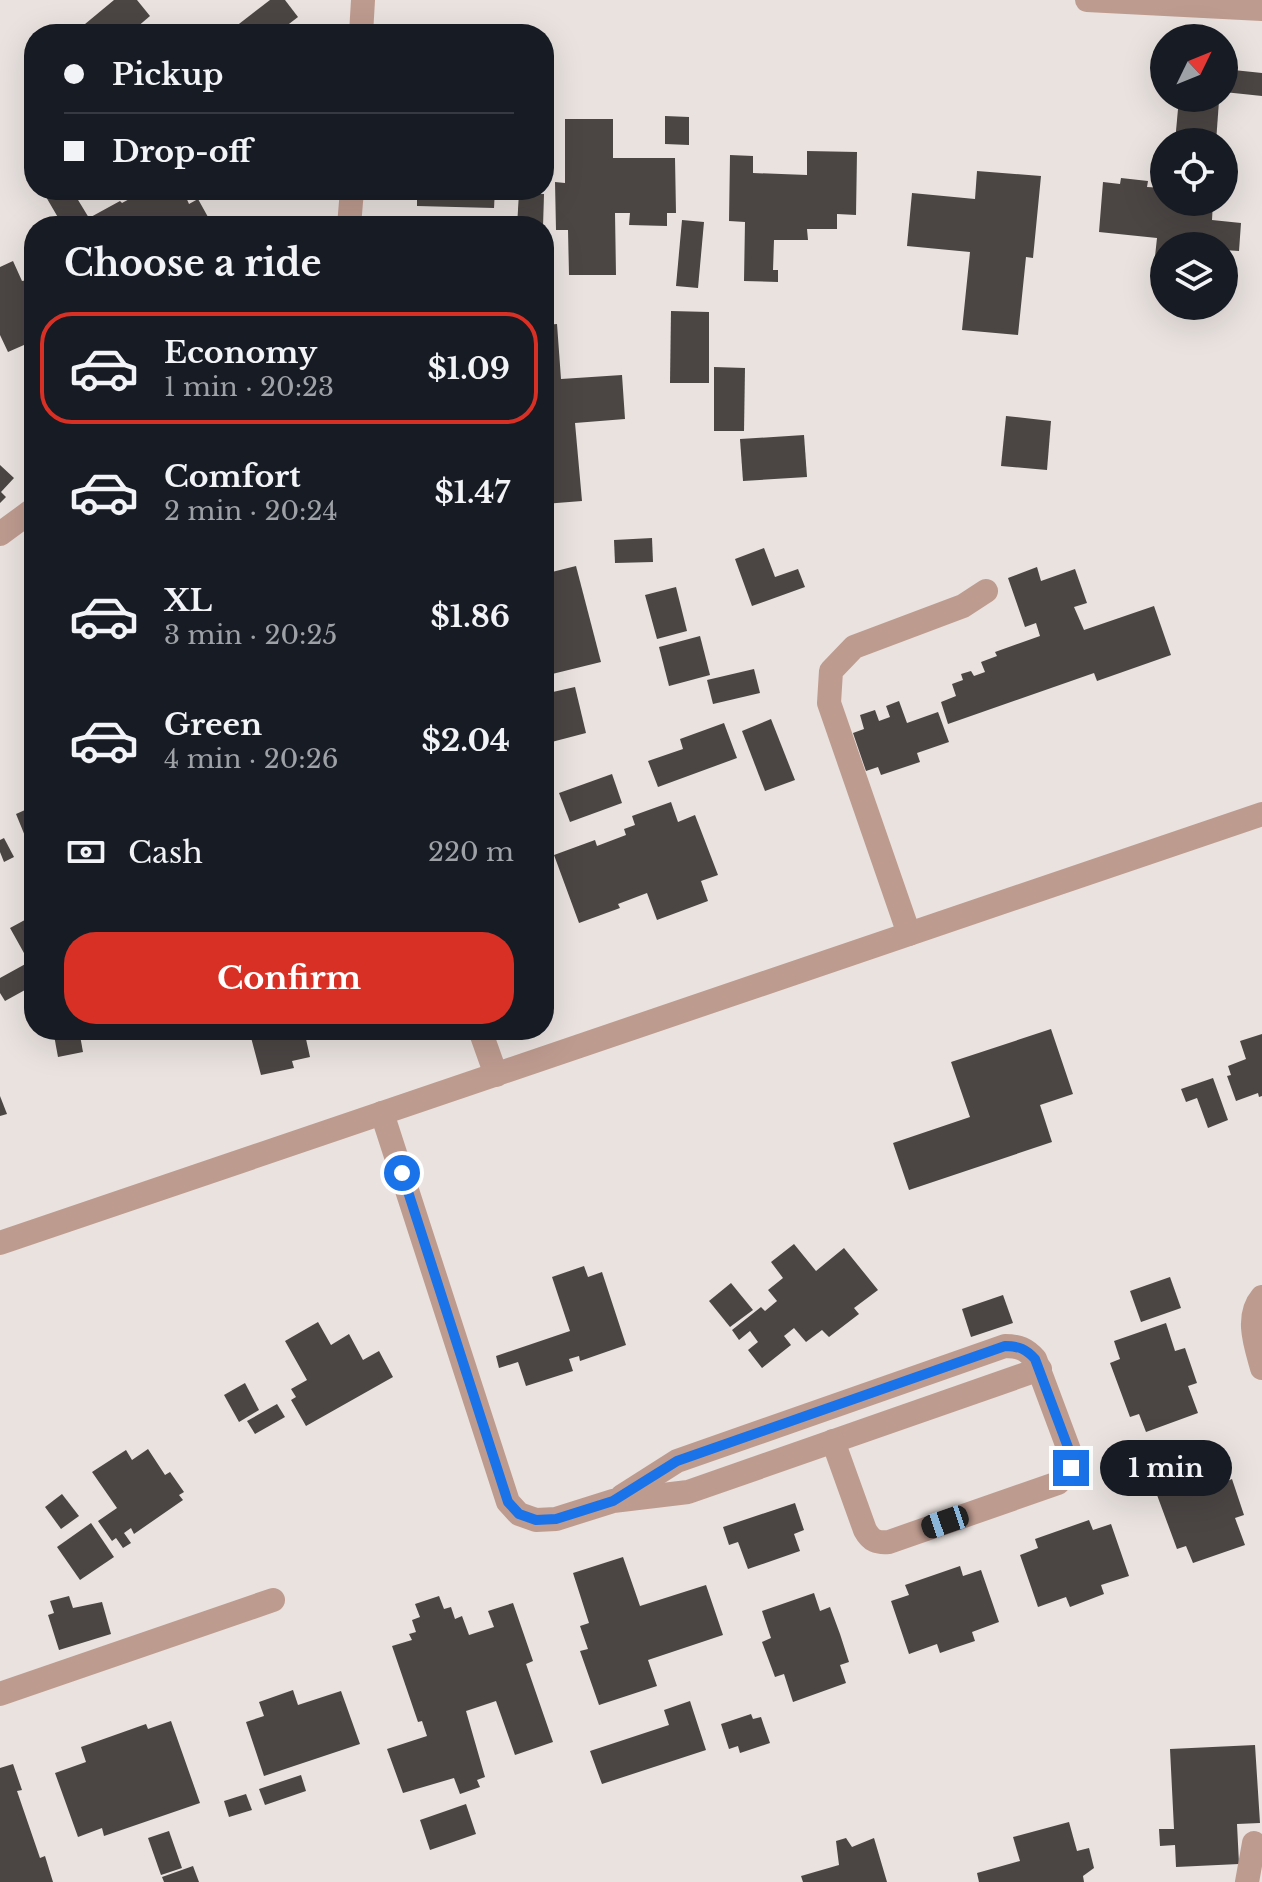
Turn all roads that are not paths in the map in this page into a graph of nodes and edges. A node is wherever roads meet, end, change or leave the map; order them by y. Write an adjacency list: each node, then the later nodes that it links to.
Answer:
1 (363, 0): 4 (street)
2 (1087, 0): 3 (street)
3 (1262, 9)
4 (362, 24)
5 (24, 516): 6 (street)
6 (0, 534)
7 (986, 591): 9 (street)
8 (1262, 814): 9 (street)
9 (909, 934): 11 (street)
10 (484, 1040): 11 (street)
11 (496, 1075): 12 (street)
12 (382, 1113): 13 (street); 18 (street)
13 (0, 1243)
14 (1262, 1297): 15 (street)
15 (1262, 1368)
16 (1040, 1369): 17 (street); 17 (street); 18 (street)
17 (833, 1441): 18 (street)
18 (613, 1501)
19 (273, 1600): 20 (street)
20 (0, 1694)
21 (1254, 1843): 22 (street)
22 (1247, 1882)

